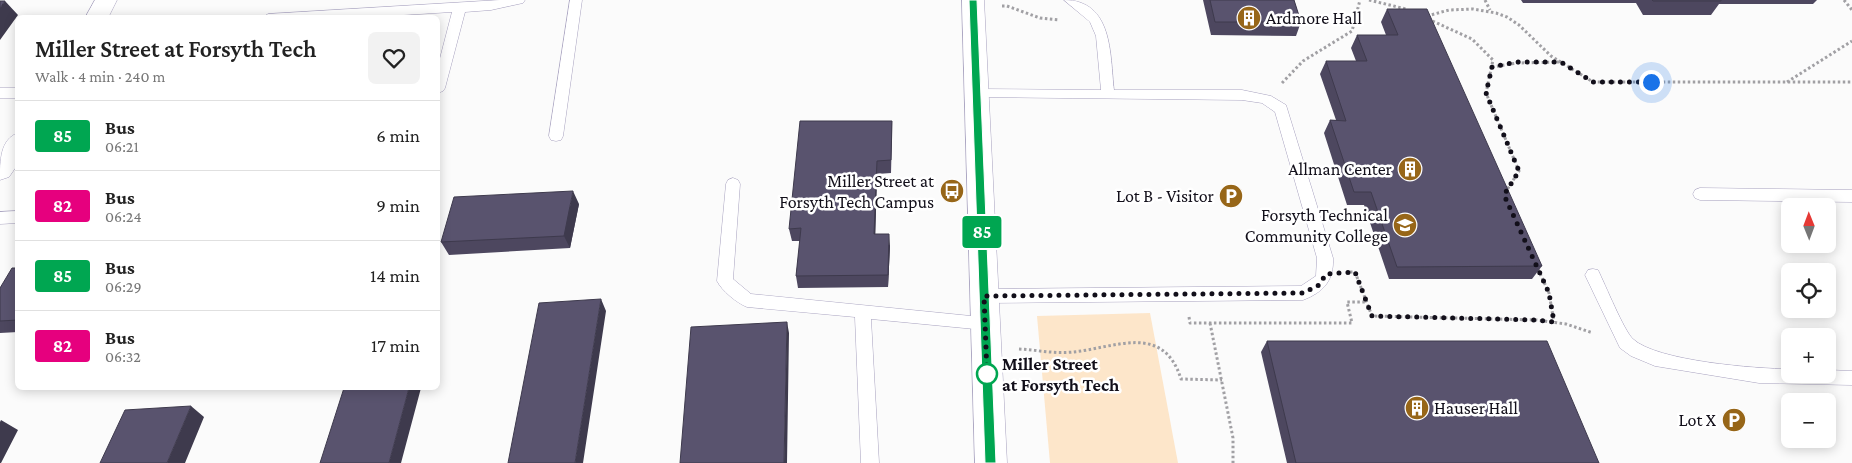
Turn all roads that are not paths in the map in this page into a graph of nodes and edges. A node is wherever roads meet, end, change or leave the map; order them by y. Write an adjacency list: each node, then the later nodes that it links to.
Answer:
1 (106, 0): 7 (street)
2 (519, 0): 6 (lane)
3 (576, 0): 14 (lane)
4 (973, 0): 12 (street)
5 (1070, 0): 13 (lane)
6 (460, 7): 8 (lane); 9 (lane)
7 (98, 15)
8 (320, 15)
9 (440, 81)
10 (15, 93): 11 (lane)
11 (0, 94)
12 (976, 94): 13 (lane); 23 (street)
13 (1108, 94): 23 (lane)
14 (556, 136)
15 (15, 147): 16 (street)
16 (0, 170)
17 (733, 184): 24 (lane)
18 (1700, 194): 19 (lane)
19 (1852, 196)
20 (15, 217): 21 (lane)
21 (0, 218)
22 (1593, 275): 26 (lane)
23 (984, 296): 25 (street)
24 (863, 311): 25 (lane); 27 (lane)
25 (986, 335): 28 (street)
26 (1852, 378)
27 (870, 463)
28 (991, 463)

